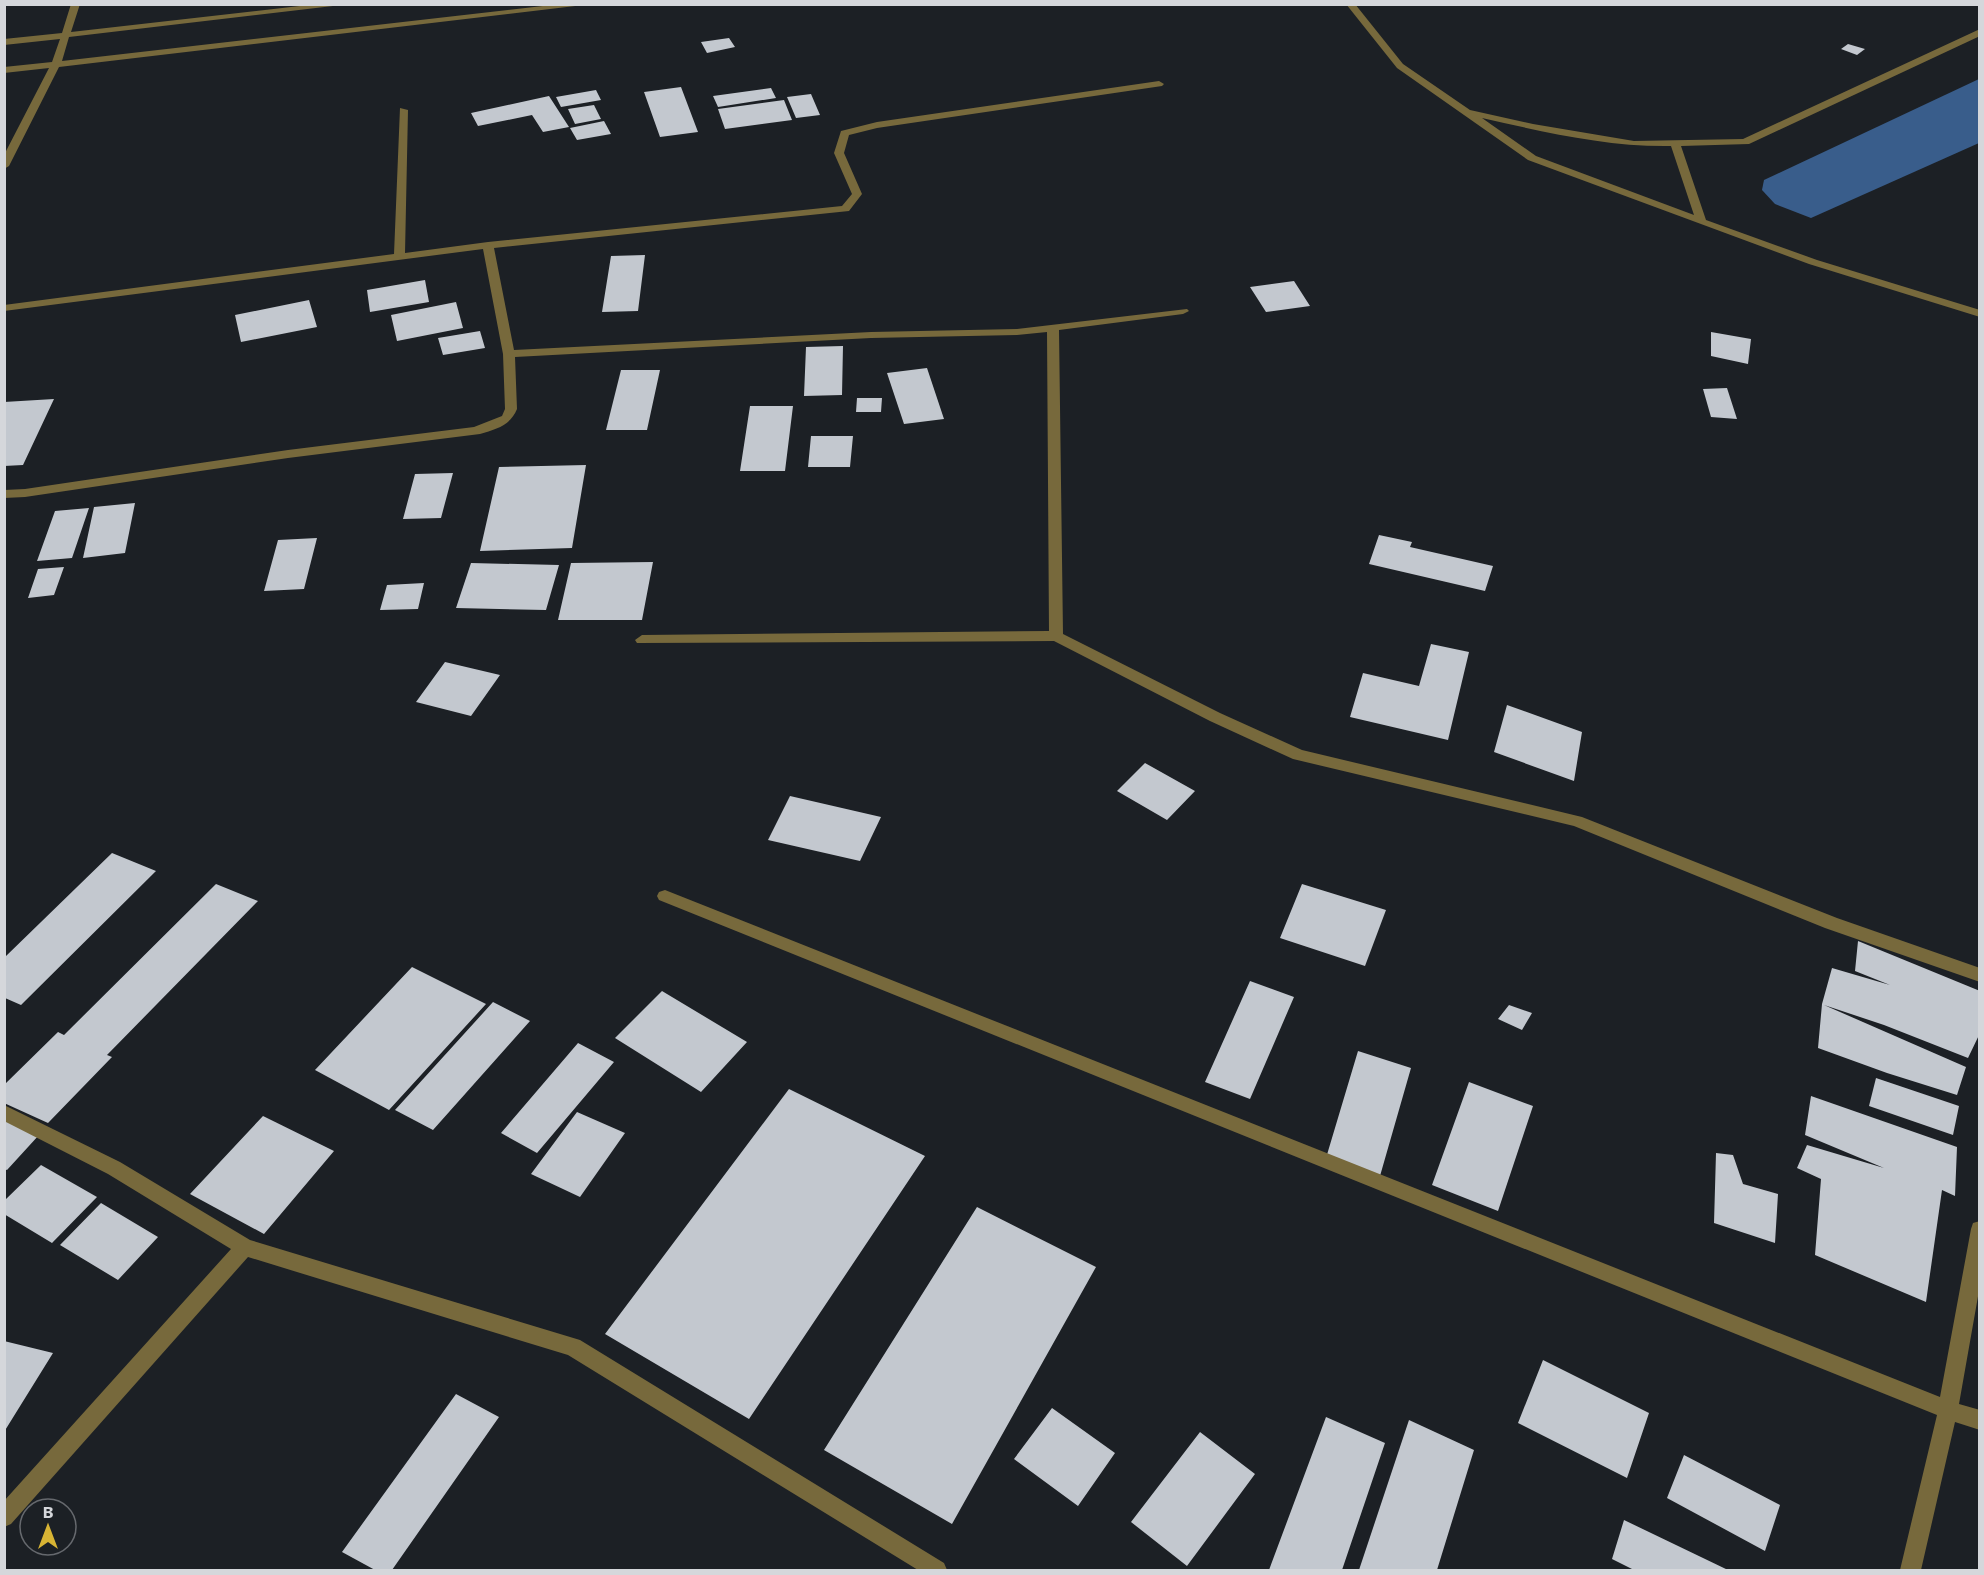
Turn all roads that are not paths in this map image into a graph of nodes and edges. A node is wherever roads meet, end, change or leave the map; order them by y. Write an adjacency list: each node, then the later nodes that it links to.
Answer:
1 (76, 4): 6 (street)
2 (346, 4): 6 (street)
3 (588, 4): 8 (street)
4 (1350, 4): 12 (street)
5 (1980, 32): 13 (street)
6 (66, 35): 7 (street); 8 (street)
7 (4, 42)
8 (56, 64): 9 (street); 14 (street)
9 (4, 70)
10 (1159, 84): 16 (street)
11 (403, 110): 17 (street)
12 (1460, 110): 13 (street); 15 (street)
13 (1675, 143): 15 (street)
14 (4, 166)
15 (1701, 221): 20 (street)
16 (488, 245): 17 (street); 22 (street)
17 (399, 256): 18 (street)
18 (4, 308)
19 (1183, 310): 21 (street)
20 (1980, 314)
21 (1053, 327): 22 (street); 24 (street)
22 (509, 354): 23 (street)
23 (4, 494)
24 (1056, 636): 25 (street); 27 (street)
25 (642, 640)
26 (665, 896): 31 (street)
27 (1980, 975)
28 (4, 1112): 30 (street)
29 (1980, 1229): 31 (street)
30 (245, 1247): 33 (street); 34 (street)
31 (1948, 1410): 32 (street); 35 (street)
32 (1980, 1420)
33 (4, 1517)
34 (937, 1570)
35 (1911, 1570)

